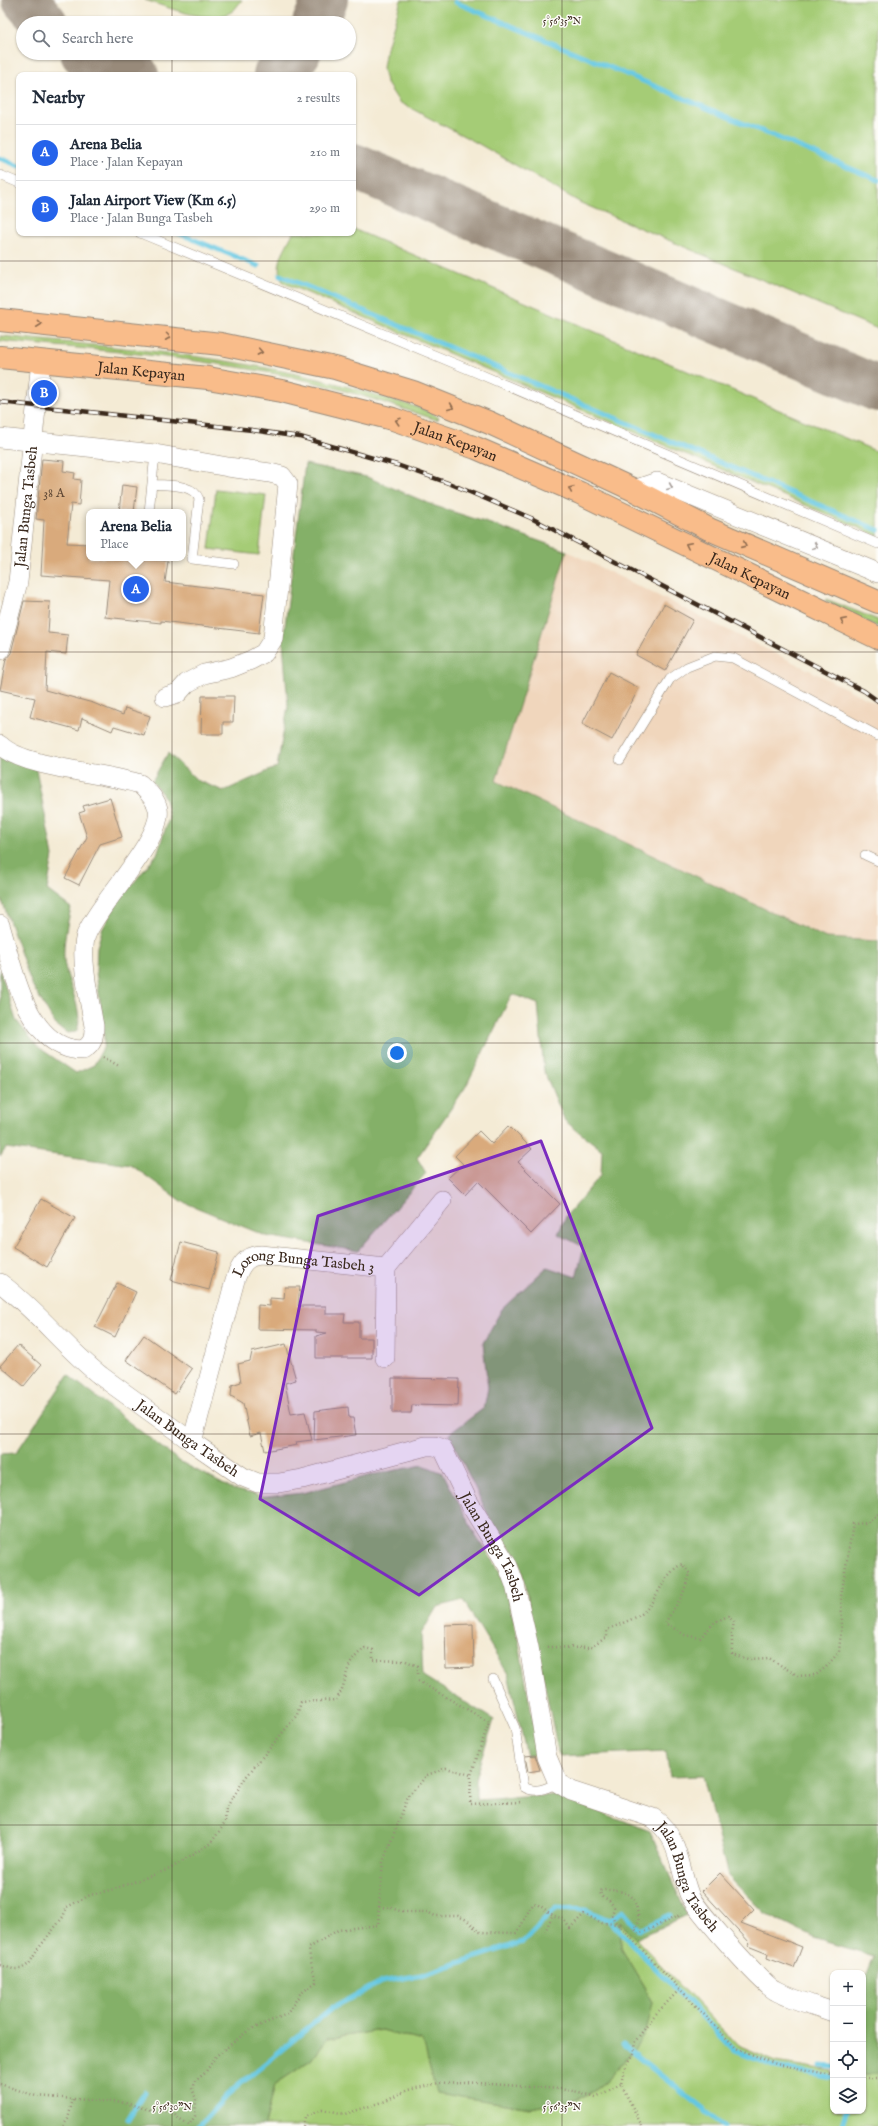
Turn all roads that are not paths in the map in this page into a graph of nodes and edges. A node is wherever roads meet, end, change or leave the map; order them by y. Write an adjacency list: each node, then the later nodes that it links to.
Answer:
1 (0, 175): 2 (lane)
2 (16, 182)
3 (147, 236): 13 (lane)
4 (0, 320): 11 (highway, Jalan Kepayan, one-way to 11)
5 (0, 357): 6 (highway, Jalan Kepayan)
6 (41, 361): 8 (street, Jalan Bunga Tasbeh); 17 (highway, Jalan Kepayan, one-way to 6)
7 (0, 438): 8 (street)
8 (34, 442): 9 (street); 18 (street, Jalan Bunga Tasbeh)
9 (155, 454): 10 (lane); 19 (street)
10 (152, 484): 12 (lane); 14 (lane)
11 (634, 490): 15 (street, one-way to 15); 16 (highway, Jalan Kepayan, one-way to 16)
12 (149, 509)
13 (878, 544)
14 (234, 564)
15 (878, 573)
16 (878, 602)
17 (878, 638)
18 (0, 650)
19 (165, 697)
20 (878, 736): 22 (lane)
21 (0, 745): 25 (street)
22 (620, 760)
23 (865, 855): 24 (lane)
24 (878, 861)
25 (0, 925)
26 (442, 1200): 27 (street)
27 (386, 1268): 29 (street, Lorong Bunga Tasbeh 3); 30 (street, Lorong Bunga Tasbeh 3)
28 (0, 1283): 30 (street, Jalan Bunga Tasbeh)
29 (385, 1358)
30 (192, 1442): 32 (street, Jalan Bunga Tasbeh)
31 (493, 1679): 32 (lane)
32 (558, 1783): 33 (street, Jalan Bunga Tasbeh)
33 (830, 2011)

